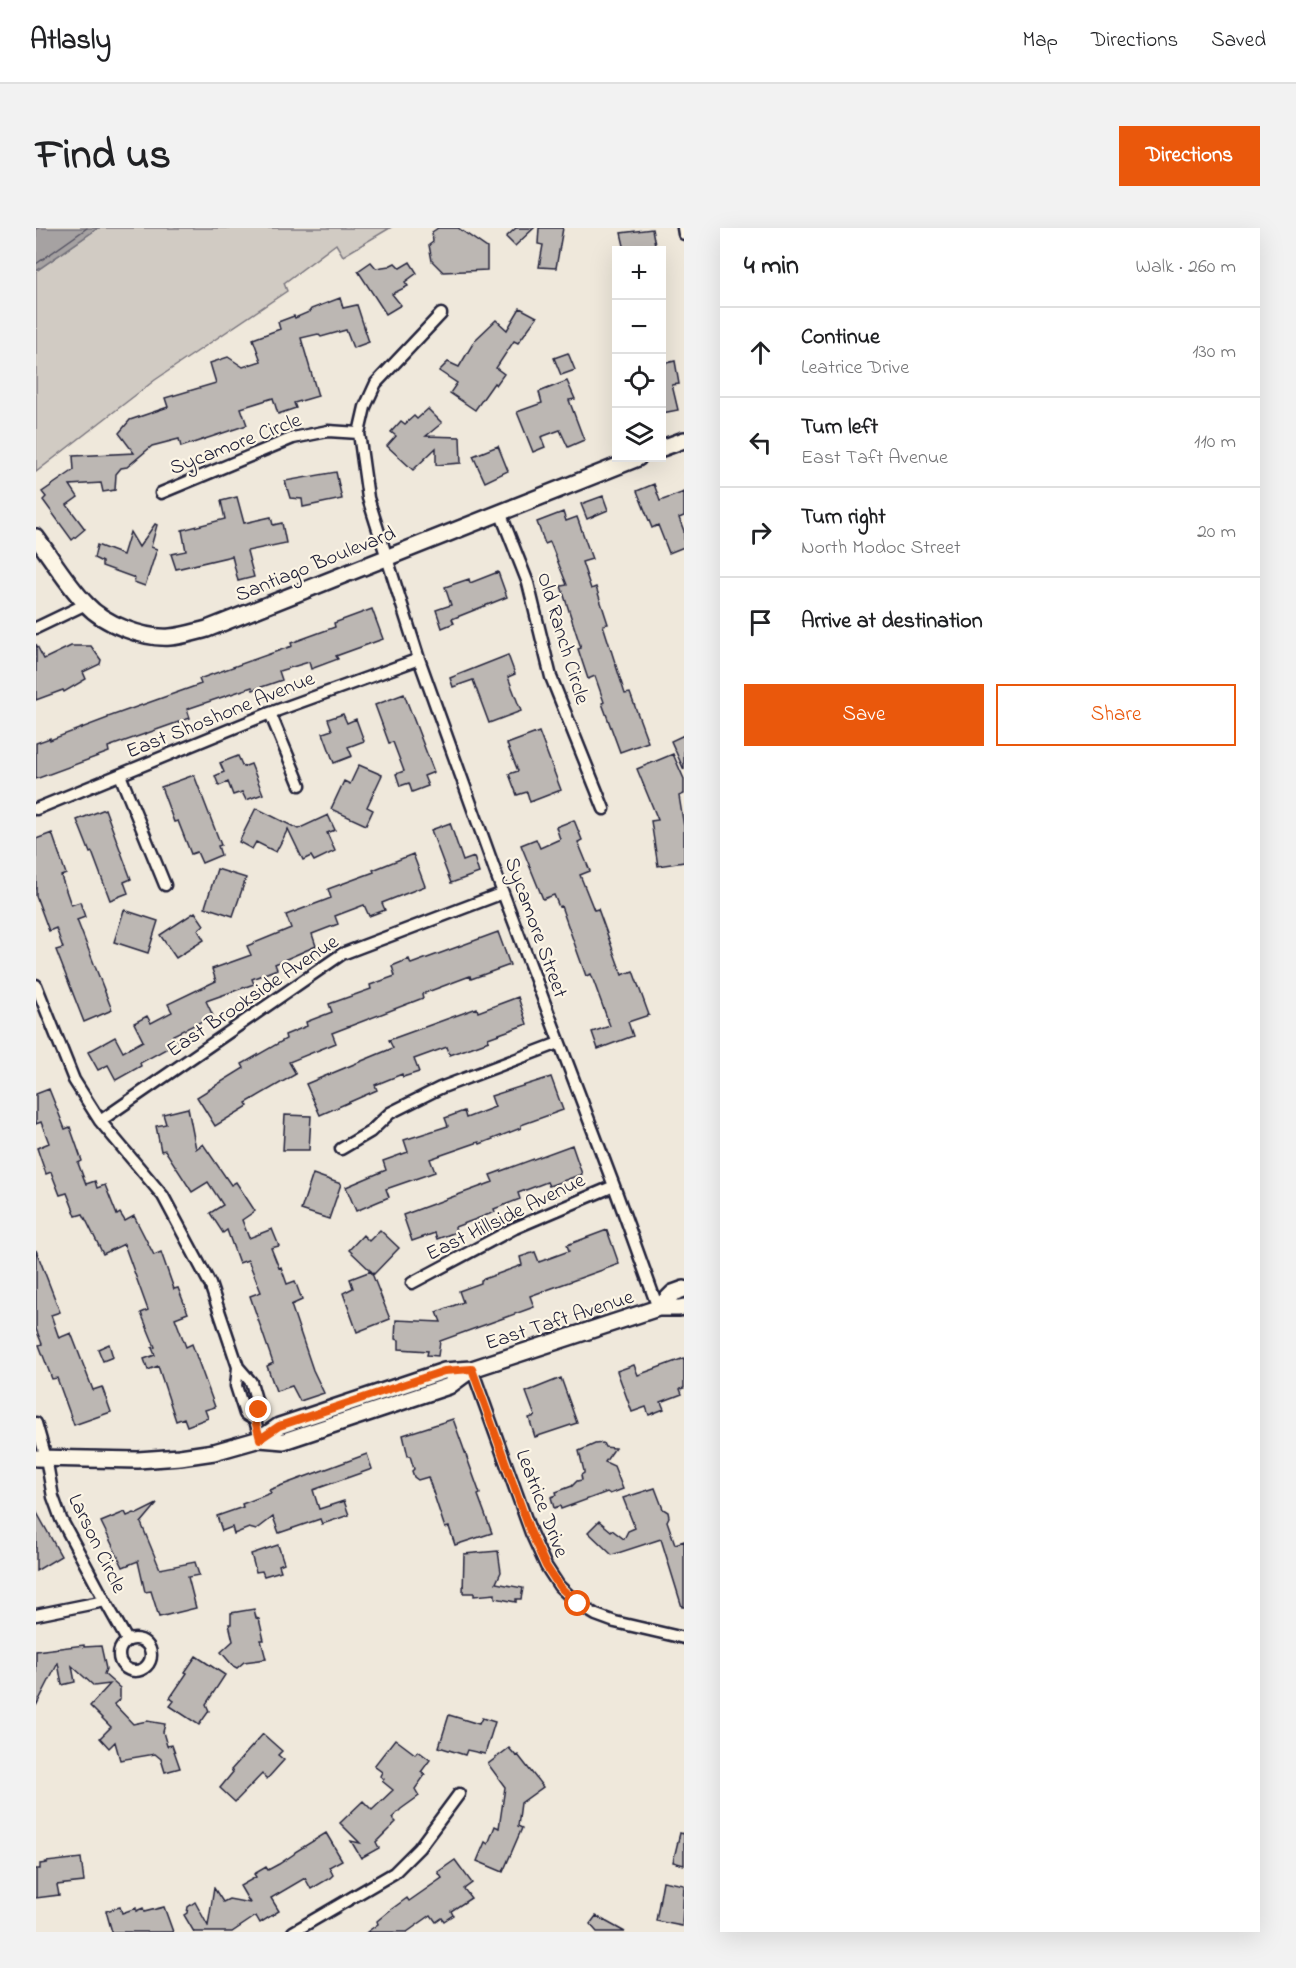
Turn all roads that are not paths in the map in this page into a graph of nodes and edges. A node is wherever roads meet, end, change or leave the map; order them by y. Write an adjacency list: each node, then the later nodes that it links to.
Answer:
1 (683, 228): 2 (street)
2 (684, 234)
3 (441, 314): 4 (street)
4 (359, 433): 8 (street, Sycamore Circle); 11 (street)
5 (684, 440): 6 (street)
6 (666, 447)
7 (629, 462): 9 (street, Santiago Boulevard)
8 (161, 493)
9 (500, 512): 11 (street, Santiago Boulevard); 19 (street, Old Ranch Circle)
10 (36, 537): 12 (street, Santiago Boulevard)
11 (386, 557): 12 (street, Santiago Boulevard); 14 (street, Sycamore Street)
12 (86, 604): 13 (street)
13 (36, 628)
14 (419, 659): 15 (street, East Shoshone Avenue); 21 (street, Sycamore Street)
15 (270, 713): 16 (street, East Shoshone Avenue); 17 (street)
16 (120, 774): 18 (street, East Shoshone Avenue); 20 (street)
17 (300, 785)
18 (36, 809)
19 (604, 809)
20 (165, 885)
21 (503, 894): 23 (street, Sycamore Street); 24 (street, East Brookside Avenue)
22 (36, 985): 24 (street)
23 (559, 1043): 25 (street); 26 (street, Sycamore Street)
24 (100, 1122): 33 (street)
25 (341, 1149)
26 (614, 1186): 27 (street, East Hillside Avenue); 30 (street, Sycamore Street)
27 (412, 1283)
28 (684, 1289): 30 (street, East Taft Avenue)
29 (684, 1306): 30 (street, East Taft Avenue)
30 (658, 1308): 31 (street, East Taft Avenue)
31 (472, 1369): 33 (street, East Taft Avenue); 37 (street, Leatrice Drive)
32 (36, 1423): 34 (street, Larson Circle)
33 (260, 1439): 34 (street, East Taft Avenue)
34 (41, 1458): 35 (street, Larson Circle)
35 (105, 1601): 36 (street); 38 (street, Larson Circle)
36 (36, 1615)
37 (684, 1638)
38 (127, 1640)
39 (459, 1794): 40 (street)
40 (293, 1932)

